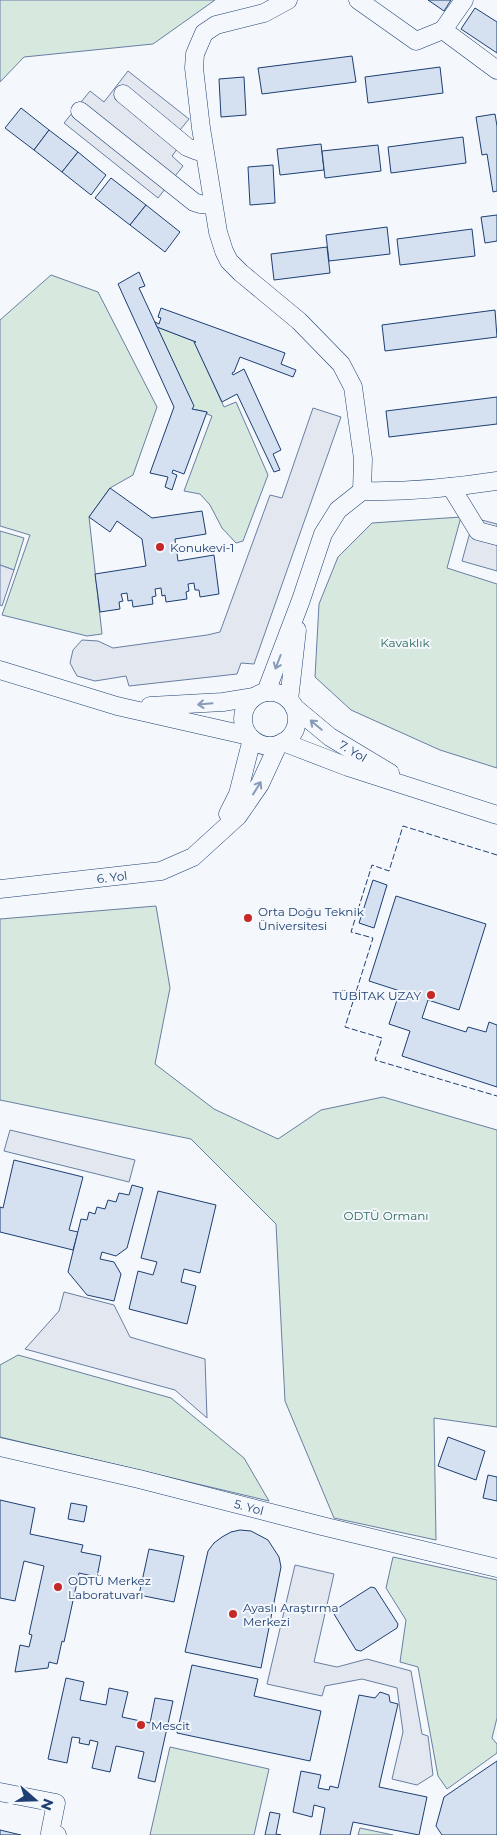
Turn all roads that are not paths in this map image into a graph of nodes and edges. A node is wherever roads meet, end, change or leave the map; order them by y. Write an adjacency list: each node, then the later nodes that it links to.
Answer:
1 (288, 0): 8 (street)
2 (358, 0): 4 (street)
3 (464, 0): 4 (street)
4 (444, 30): 5 (street)
5 (497, 70)
6 (123, 94): 8 (street)
7 (80, 111): 9 (street)
8 (204, 151): 9 (street)
9 (213, 205): 12 (street)
10 (497, 481): 11 (street)
11 (451, 487): 12 (street); 13 (street)
12 (362, 490): 14 (street)
13 (497, 536)
14 (301, 600): 16 (street, one-way to 16); 17 (street)
15 (0, 670): 18 (street, 7. Yol)
16 (260, 695): 17 (street, 7. Yol); 18 (street, 7. Yol, one-way to 18); 19 (street)
17 (292, 704): 20 (street); 21 (street, 7. Yol, one-way to 17)
18 (117, 706): 19 (street, 7. Yol)
19 (250, 738): 20 (street, 7. Yol); 23 (street, 6. Yol)
20 (281, 744): 21 (street, 7. Yol); 23 (street, 6. Yol, one-way to 20)
21 (416, 789): 22 (street, 7. Yol)
22 (497, 816)
23 (214, 838): 24 (street, 6. Yol)
24 (0, 889)
25 (0, 1447): 26 (street, 5. Yol)
26 (497, 1568)
27 (0, 1792): 28 (street)
28 (57, 1835)

